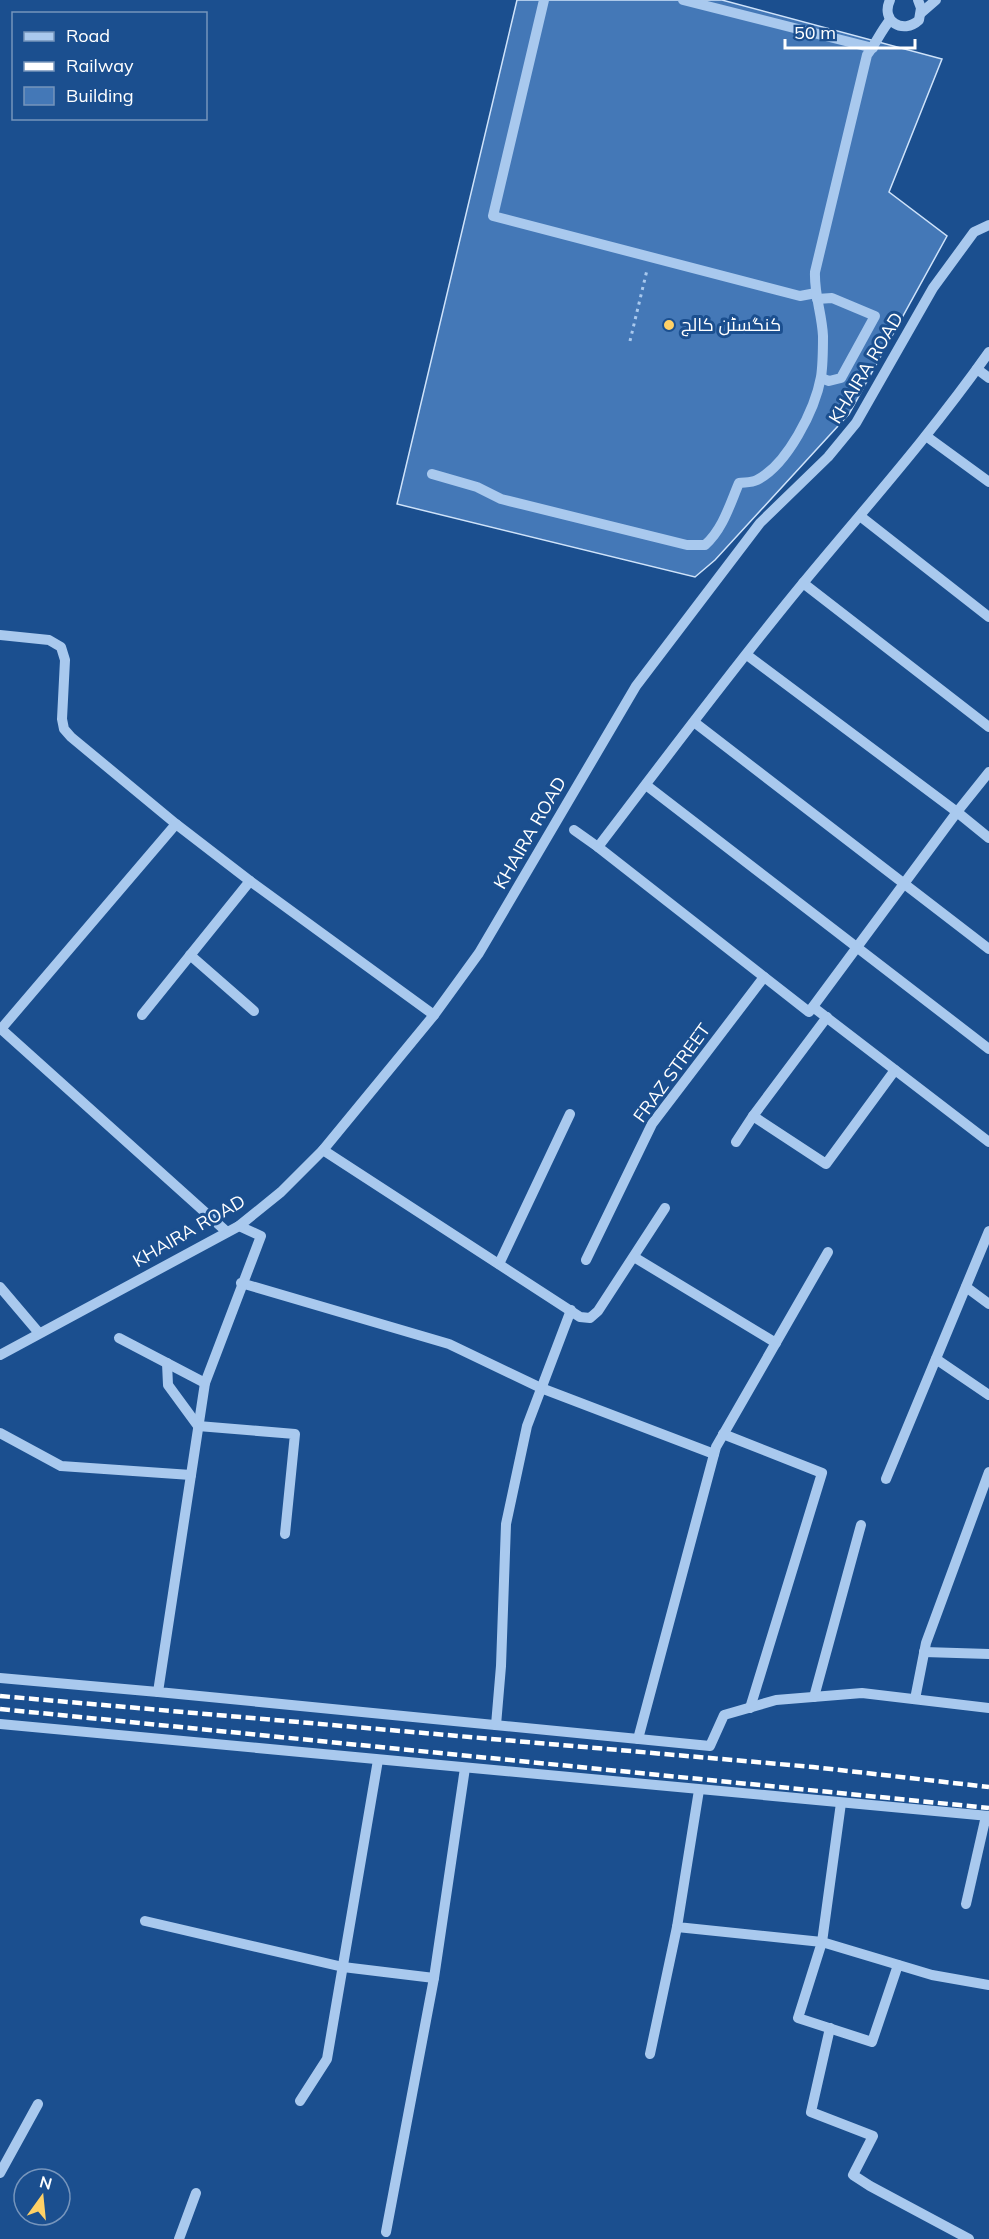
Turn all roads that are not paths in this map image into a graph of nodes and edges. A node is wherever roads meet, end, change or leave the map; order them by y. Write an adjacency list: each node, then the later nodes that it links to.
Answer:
1 (544, 0): 10 (street)
2 (683, 0): 8 (street)
3 (890, 0): 7 (street)
4 (918, 0): 6 (street)
5 (936, 0): 6 (street)
6 (921, 14): 7 (street)
7 (890, 20): 8 (street)
8 (873, 48): 10 (street)
9 (989, 225): 41 (street, KHAIRA ROAD)
10 (816, 296): 13 (street); 13 (street)
11 (989, 352): 12 (street)
12 (977, 369): 14 (street); 15 (street)
13 (821, 378): 16 (street)
14 (989, 378)
15 (926, 436): 17 (street); 18 (street)
16 (432, 474)
17 (989, 482)
18 (860, 516): 19 (street); 20 (street)
19 (803, 583): 22 (street); 24 (street)
20 (989, 617)
21 (0, 635): 28 (street)
22 (747, 655): 23 (street); 27 (street)
23 (694, 722): 26 (street); 33 (street)
24 (989, 727)
25 (989, 772): 27 (street)
26 (646, 785): 31 (street); 34 (street)
27 (957, 813): 30 (street); 33 (street)
28 (176, 824): 32 (street); 43 (street)
29 (574, 830): 31 (street)
30 (989, 838)
31 (597, 846): 37 (street)
32 (250, 881): 36 (street); 41 (street)
33 (903, 883): 34 (street); 35 (street)
34 (856, 948): 38 (street); 44 (street)
35 (989, 949)
36 (190, 955): 39 (street); 40 (street)
37 (764, 976): 38 (street); 57 (street, FRAZ STREET)
38 (813, 1007): 42 (street)
39 (254, 1011)
40 (141, 1015)
41 (434, 1015): 50 (street, KHAIRA ROAD)
42 (827, 1017): 45 (street); 47 (street)
43 (1, 1029): 54 (street)
44 (989, 1049)
45 (896, 1070): 47 (street); 49 (street)
46 (570, 1114): 58 (street)
47 (753, 1116): 48 (street)
48 (736, 1142)
49 (989, 1142)
50 (323, 1150): 52 (street, KHAIRA ROAD); 58 (street)
51 (665, 1208): 56 (street)
52 (239, 1226): 54 (street, KHAIRA ROAD); 59 (street)
53 (989, 1231): 61 (street)
54 (227, 1232): 64 (street, KHAIRA ROAD)
55 (828, 1252): 66 (street)
56 (634, 1257): 63 (street); 66 (street)
57 (586, 1260)
58 (499, 1264): 63 (street)
59 (242, 1283): 70 (street); 71 (street)
60 (0, 1287): 64 (street)
61 (966, 1287): 62 (street); 68 (street)
62 (989, 1304)
63 (571, 1310): 71 (street)
64 (39, 1333): 67 (street, KHAIRA ROAD)
65 (119, 1338): 69 (street)
66 (776, 1343): 75 (street)
67 (0, 1355)
68 (936, 1359): 72 (street); 79 (street)
69 (167, 1363): 70 (street); 73 (street)
70 (205, 1383): 73 (street)
71 (540, 1388): 76 (street); 91 (street)
72 (989, 1395)
73 (198, 1425): 78 (street); 81 (street)
74 (0, 1433): 78 (street)
75 (723, 1434): 76 (street); 88 (street)
76 (714, 1454): 92 (street)
77 (989, 1472): 82 (street)
78 (191, 1475): 85 (street)
79 (886, 1479)
80 (861, 1525): 86 (street)
81 (285, 1534)
82 (924, 1652): 83 (street); 87 (street)
83 (989, 1654)
84 (0, 1678): 85 (street)
85 (158, 1692): 91 (street)
86 (814, 1697): 87 (street); 88 (street)
87 (915, 1699): 89 (street)
88 (750, 1708): 92 (street)
89 (989, 1708)
90 (0, 1724): 93 (street)
91 (496, 1725): 92 (street)
92 (638, 1739)
93 (378, 1760): 94 (street); 103 (street)
94 (465, 1767): 95 (street); 104 (street)
95 (699, 1790): 96 (street); 100 (street)
96 (842, 1803): 97 (street); 101 (street)
97 (988, 1816): 98 (street)
98 (966, 1904)
99 (145, 1921): 103 (street)
100 (677, 1927): 101 (street); 107 (street)
101 (822, 1942): 102 (street); 106 (street)
102 (898, 1965): 105 (street); 106 (street)
103 (344, 1967): 104 (street); 108 (street)
104 (434, 1978): 112 (street)
105 (989, 1985)
106 (830, 2028): 114 (street)
107 (650, 2054)
108 (300, 2101)
109 (38, 2104): 110 (street)
110 (0, 2173)
111 (196, 2193): 113 (street)
112 (386, 2232)
113 (179, 2239)
114 (969, 2239)

